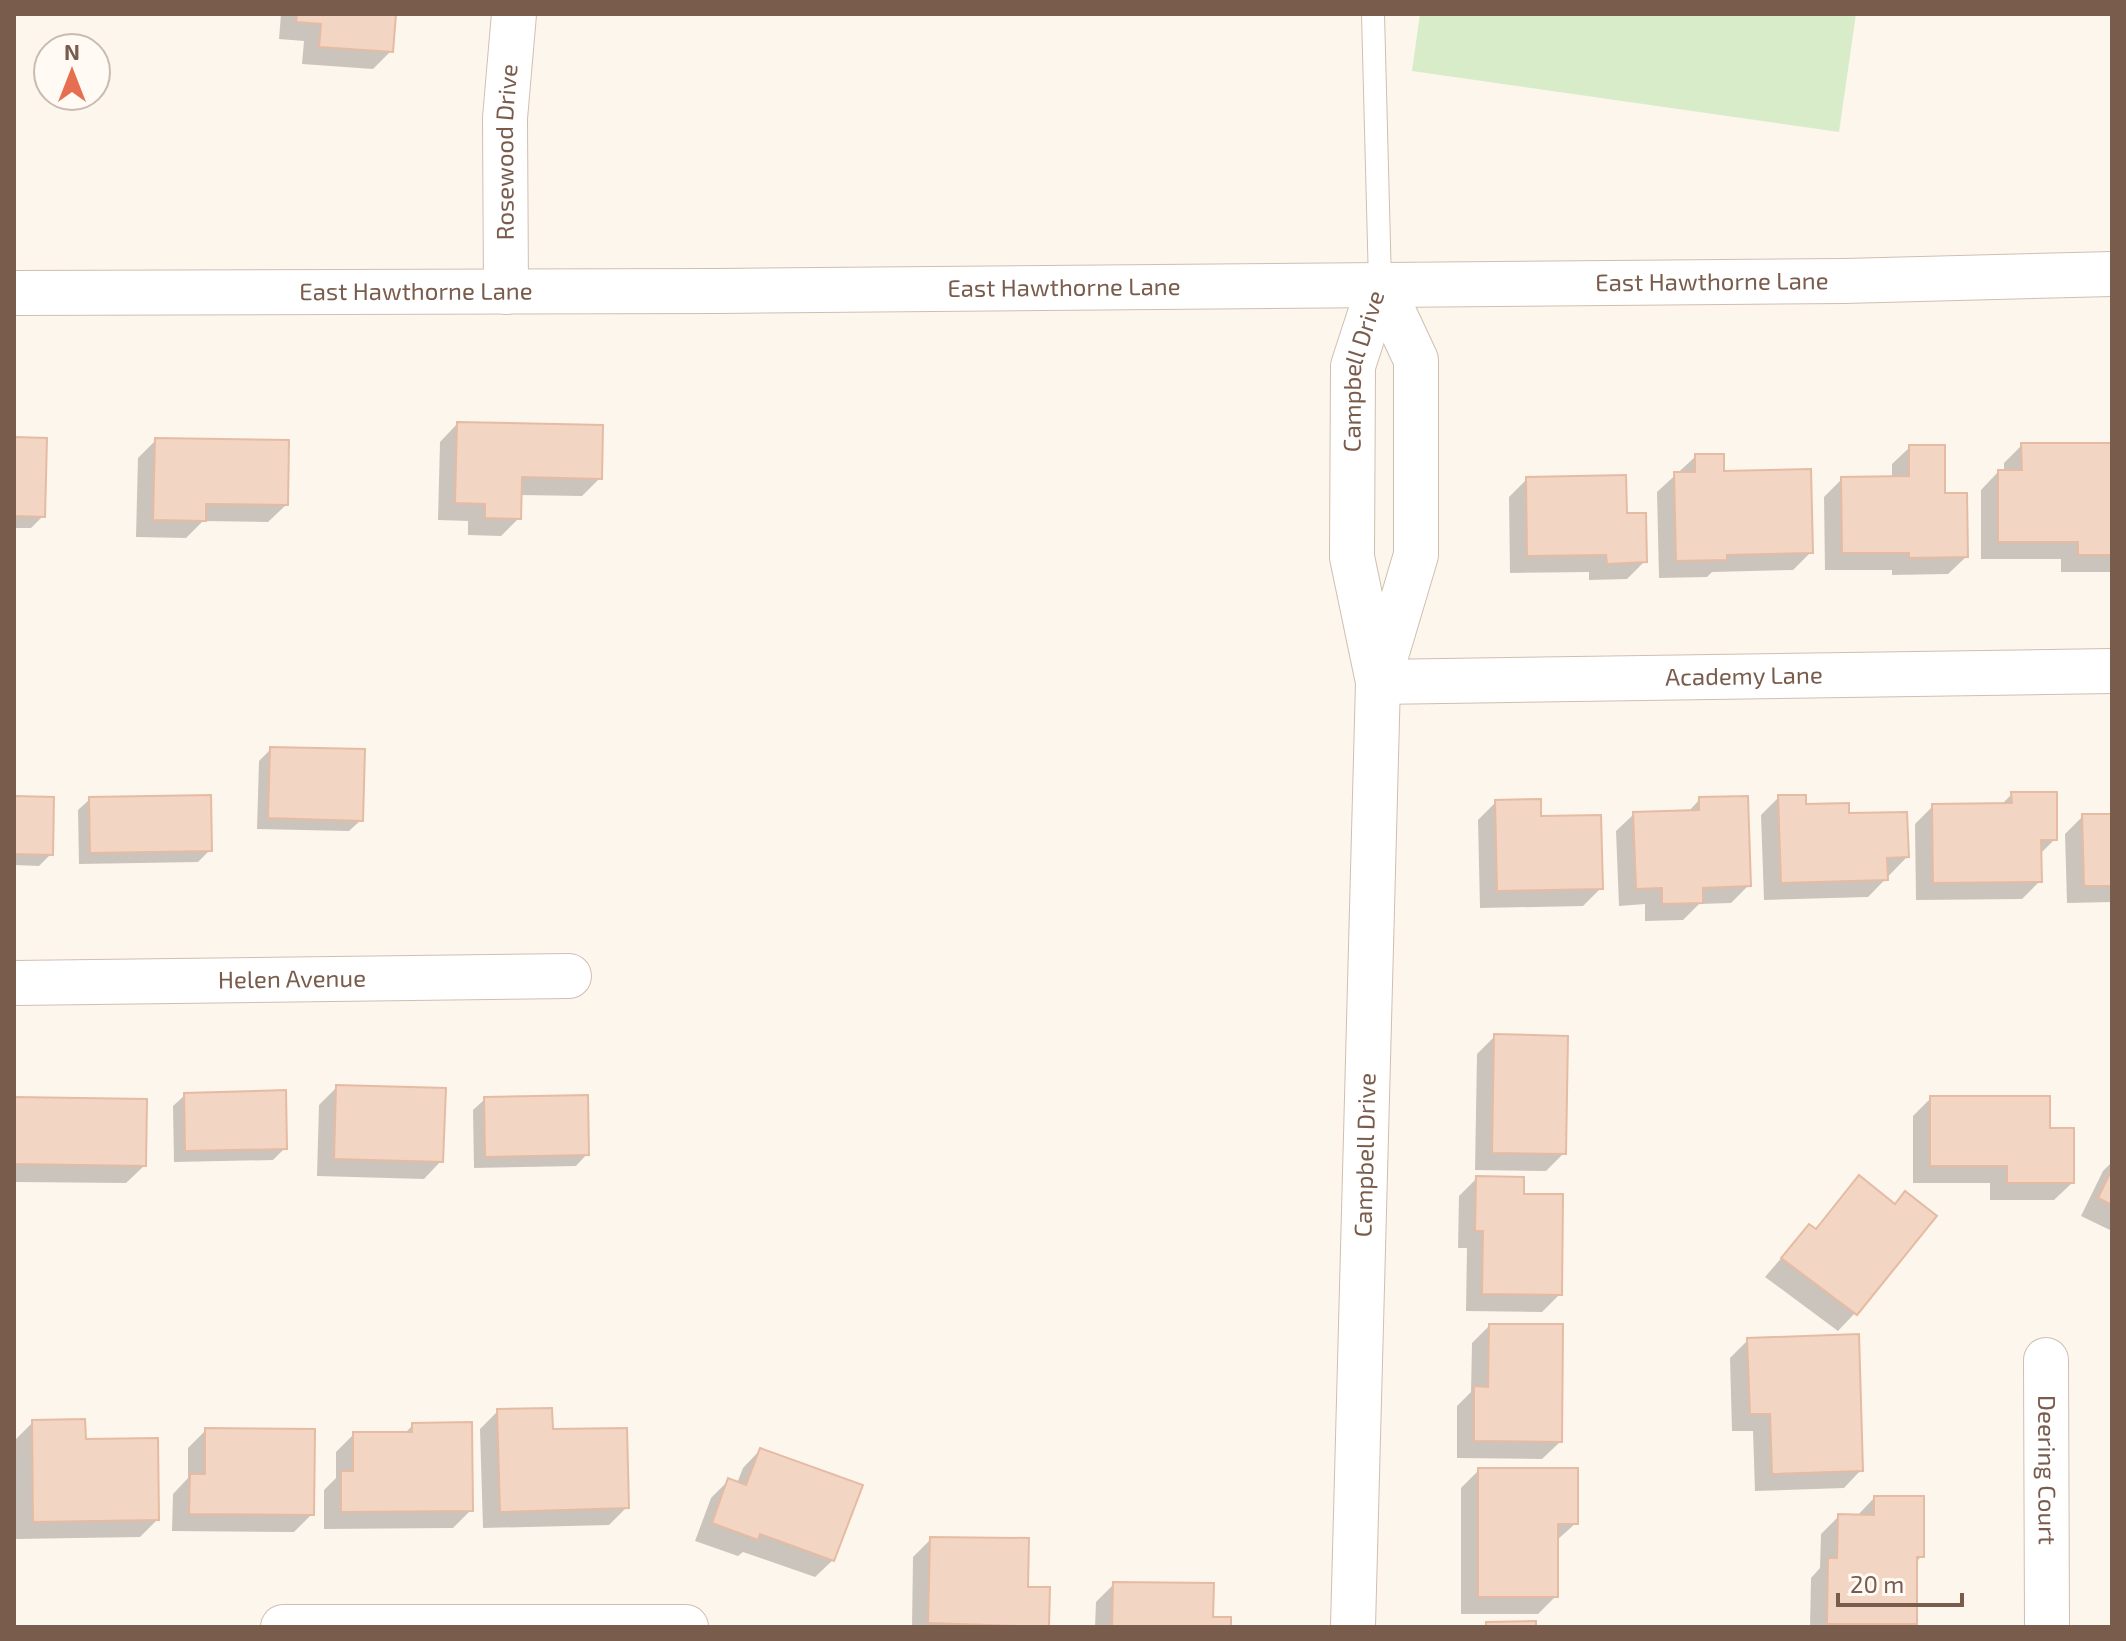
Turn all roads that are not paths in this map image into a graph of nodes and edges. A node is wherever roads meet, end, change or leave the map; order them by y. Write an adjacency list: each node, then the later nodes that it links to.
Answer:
1 (514, 14): 5 (street, Rosewood Drive)
2 (1373, 14): 4 (lane)
3 (2112, 274): 4 (street, East Hawthorne Lane)
4 (1380, 283): 5 (street, East Hawthorne Lane); 8 (street, Campbell Drive); 8 (street, Campbell Drive)
5 (506, 292): 6 (street, East Hawthorne Lane)
6 (14, 293)
7 (2112, 671): 8 (street, Academy Lane)
8 (1378, 682): 14 (street, Campbell Drive)
9 (569, 976): 10 (street, Helen Avenue)
10 (14, 983)
11 (2046, 1360): 15 (street, Deering Court)
12 (683, 1626): 13 (street)
13 (283, 1627)
14 (1353, 1627)
15 (2047, 1627)

